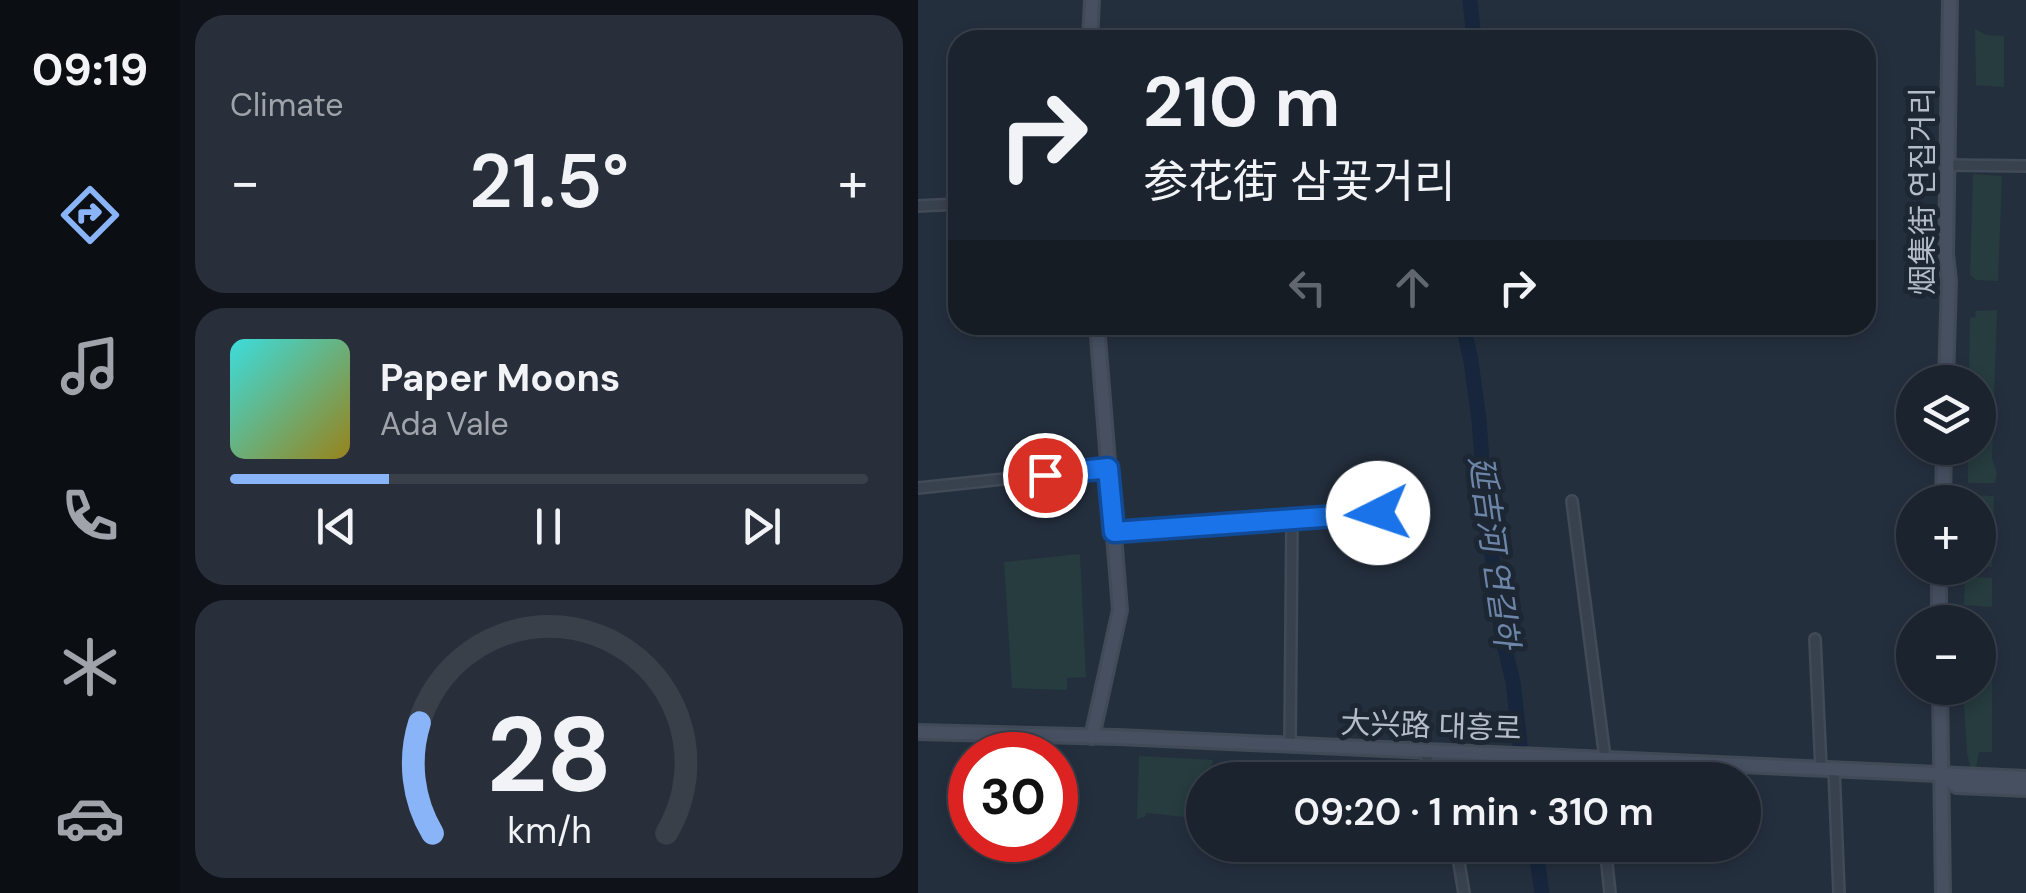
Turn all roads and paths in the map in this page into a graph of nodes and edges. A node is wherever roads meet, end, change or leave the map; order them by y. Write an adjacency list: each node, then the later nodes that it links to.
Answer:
1 (1092, 0): 3 (street)
2 (1950, 0): 4 (street, 烟集街 연집거리)
3 (1090, 30)
4 (1947, 165): 5 (street); 9 (street, 烟集街 연집거리)
5 (2026, 166)
6 (948, 204): 7 (street)
7 (918, 206)
8 (1098, 335): 10 (street)
9 (1947, 365)
10 (1108, 468): 11 (street); 15 (street)
11 (918, 488)
12 (1572, 501): 22 (street)
13 (1378, 513): 14 (street)
14 (1292, 519): 15 (street); 20 (street)
15 (1114, 532): 19 (street)
16 (1815, 639): 25 (street)
17 (1940, 705): 26 (street)
18 (918, 732): 19 (street, 大兴路 대흥로)
19 (1092, 737): 20 (street, 大兴路 대흥로)
20 (1290, 745): 21 (street, 大兴路 대흥로)
21 (1424, 751): 22 (street, 大兴路 대흥로); 23 (street)
22 (1601, 758): 24 (street); 25 (street, 大兴路 대흥로)
23 (1429, 762)
24 (1601, 762)
25 (1827, 768): 26 (street, 大兴路 대흥로); 33 (street)
26 (1942, 774): 27 (street, 大兴路 대흥로); 28 (street, 大兴路 대흥로); 34 (street)
27 (2026, 778)
28 (2026, 789)
29 (1459, 862): 31 (street)
30 (1606, 862): 32 (street)
31 (1464, 893)
32 (1610, 893)
33 (1839, 893)
34 (1942, 893)

